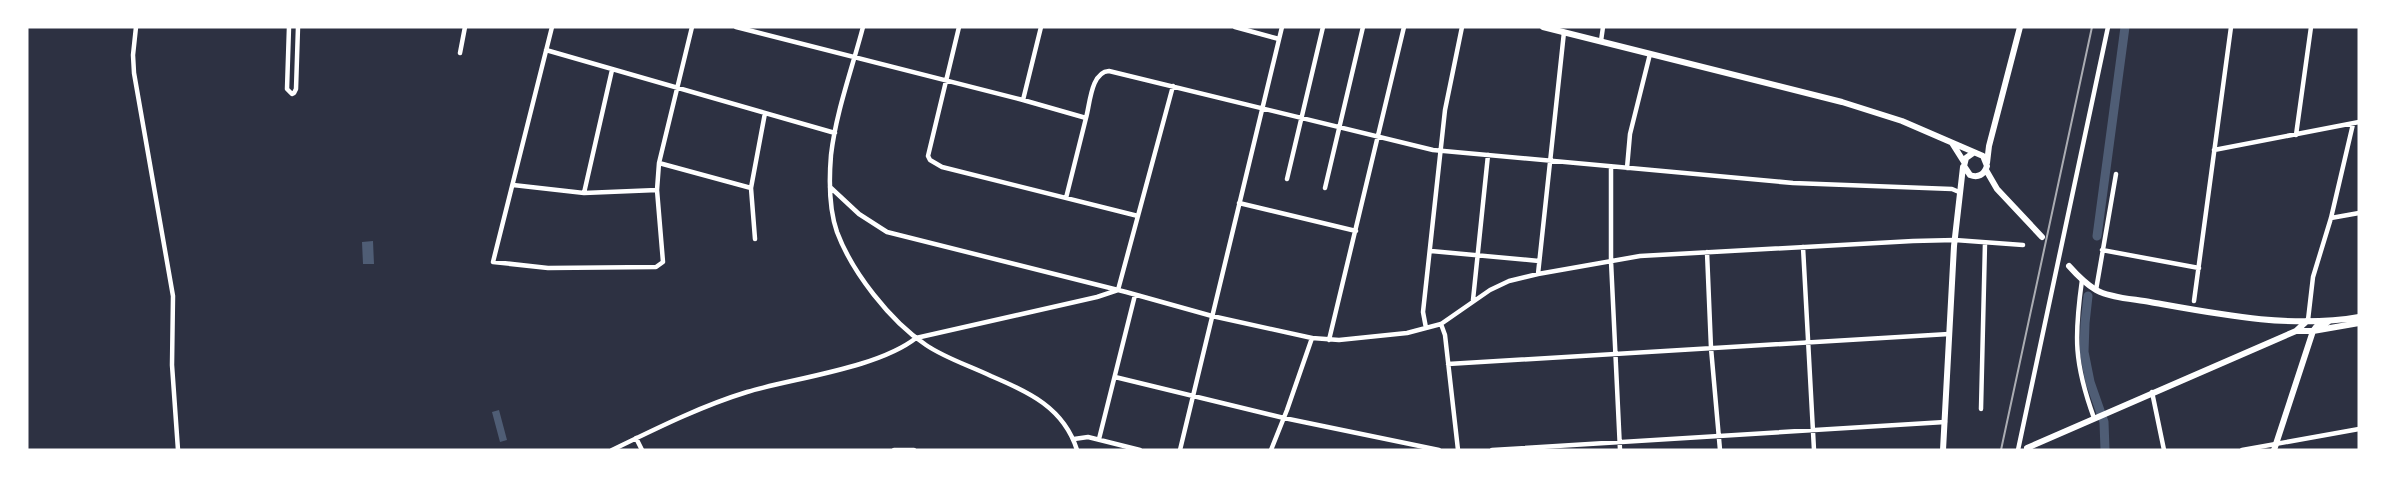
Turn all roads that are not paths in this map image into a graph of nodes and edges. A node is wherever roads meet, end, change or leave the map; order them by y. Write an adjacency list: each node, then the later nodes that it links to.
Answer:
1 (136, 27): 127 (street)
2 (290, 27): 3 (street)
3 (298, 27)
4 (465, 27): 29 (street)
5 (552, 27): 28 (street)
6 (692, 27): 35 (street)
7 (736, 27): 25 (street)
8 (763, 27): 25 (street)
9 (863, 27): 31 (street)
10 (959, 27): 33 (street)
11 (1041, 27): 36 (street)
12 (1235, 27): 26 (street)
13 (1282, 27): 26 (street)
14 (1323, 27): 40 (street)
15 (1363, 27): 42 (street)
16 (1404, 27): 45 (street)
17 (1462, 27): 48 (street)
18 (1543, 27): 24 (street)
19 (1603, 27): 27 (street)
20 (2020, 27): 47 (street)
21 (2108, 27): 143 (street)
22 (2231, 27): 49 (street)
23 (2311, 27): 44 (street)
24 (1563, 32): 27 (street); 52 (street)
25 (762, 34): 31 (street)
26 (1279, 39): 37 (street)
27 (1601, 41): 30 (street)
28 (546, 50): 32 (street); 60 (street)
29 (459, 53)
30 (1650, 53): 46 (street); 57 (street)
31 (855, 58): 33 (street); 43 (street)
32 (612, 70): 35 (street); 66 (street)
33 (947, 82): 36 (street); 67 (street)
34 (1173, 86): 37 (street); 39 (street); 70 (street)
35 (677, 89): 38 (street); 53 (street)
36 (1023, 100): 39 (street)
37 (1262, 109): 40 (street); 68 (street)
38 (765, 113): 43 (street); 62 (street)
39 (1086, 118): 67 (street)
40 (1302, 118): 42 (street); 59 (street)
41 (2356, 123): 44 (street); 71 (street)
42 (1339, 127): 45 (street); 63 (street)
43 (835, 133): 61 (street)
44 (2296, 135): 49 (street)
45 (1378, 137): 48 (street); 72 (street)
46 (1952, 143): 50 (street); 54 (street)
47 (1989, 146): 50 (street); 56 (street)
48 (1440, 150): 51 (street); 80 (street)
49 (2214, 150): 86 (street)
50 (1974, 153): 54 (street); 56 (street)
51 (1488, 155): 52 (street); 82 (street)
52 (1549, 160): 55 (street); 83 (street)
53 (659, 163): 62 (street); 64 (street)
54 (1964, 164): 56 (street); 65 (street)
55 (1611, 167): 57 (street); 84 (street)
56 (1986, 167): 73 (street)
57 (1627, 168): 65 (street)
58 (2116, 174): 79 (street)
59 (1287, 179)
60 (513, 185): 64 (street); 66 (street)
61 (831, 187): 89 (street); 104 (street)
62 (751, 188): 74 (street)
63 (1325, 188)
64 (657, 190): 66 (street)
65 (1959, 192): 75 (street)
66 (584, 193)
67 (1066, 198): 70 (street)
68 (1239, 203): 72 (street); 94 (street)
69 (2359, 213): 71 (street)
70 (1138, 216): 89 (street)
71 (2331, 218): 97 (street)
72 (1356, 231): 106 (street)
73 (2042, 237)
74 (755, 240)
75 (1955, 240): 76 (street); 78 (street); 103 (street)
76 (1985, 243): 77 (street); 114 (street)
77 (2023, 245)
78 (1803, 247): 81 (street); 107 (street)
79 (2102, 250): 86 (street); 90 (street)
80 (1431, 251): 82 (street); 100 (street)
81 (1707, 252): 84 (street); 108 (street)
82 (1478, 255): 83 (street); 92 (street)
83 (1539, 261): 87 (street)
84 (1611, 261): 87 (street); 109 (street)
85 (2069, 266): 88 (street)
86 (2199, 268): 93 (street)
87 (1538, 274): 92 (street)
88 (2082, 280): 90 (street); 116 (street)
89 (1118, 290): 91 (street); 104 (street)
90 (2096, 290): 97 (street)
91 (1135, 295): 94 (street); 111 (street)
92 (1473, 300): 99 (street)
93 (2194, 301)
94 (1212, 316): 105 (street); 113 (street)
95 (2359, 317): 96 (street)
96 (2337, 319): 97 (street); 102 (street)
97 (2308, 320): 101 (street)
98 (2359, 323): 102 (street)
99 (1441, 324): 100 (street); 110 (street)
100 (1426, 328): 106 (street)
101 (2296, 331): 102 (street); 112 (street)
102 (2313, 331): 125 (street)
103 (1949, 334): 107 (street); 117 (street)
104 (916, 338): 120 (street); 122 (street)
105 (1312, 338): 106 (street); 115 (street)
106 (1329, 340)
107 (1808, 341): 108 (street); 119 (street)
108 (1711, 348): 109 (street); 121 (street)
109 (1616, 352): 110 (street); 124 (street)
110 (1448, 364): 137 (street)
111 (1115, 377): 113 (street); 123 (street)
112 (2152, 392): 116 (street); 144 (street)
113 (1193, 396): 115 (street); 134 (street)
114 (1981, 410)
115 (1284, 418): 135 (street); 136 (street)
116 (2095, 418): 126 (street)
117 (1945, 423): 119 (street); 142 (street)
118 (2359, 429): 125 (street)
119 (1813, 431): 121 (street); 141 (street)
120 (636, 438): 128 (street); 129 (street)
121 (1719, 438): 124 (street); 140 (street)
122 (1074, 439): 123 (street); 132 (street)
123 (1099, 439): 133 (street)
124 (1621, 442): 138 (street); 139 (street)
125 (2275, 447): 145 (street)
126 (2027, 448)
127 (178, 450)
128 (612, 450)
129 (642, 450)
130 (894, 450): 131 (street)
131 (914, 450)
132 (1077, 450)
133 (1140, 450)
134 (1180, 450)
135 (1271, 450)
136 (1439, 450)
137 (1458, 450)
138 (1492, 450)
139 (1620, 450)
140 (1720, 450)
141 (1814, 450)
142 (1943, 450)
143 (2018, 450)
144 (2164, 450)
145 (2242, 450)

